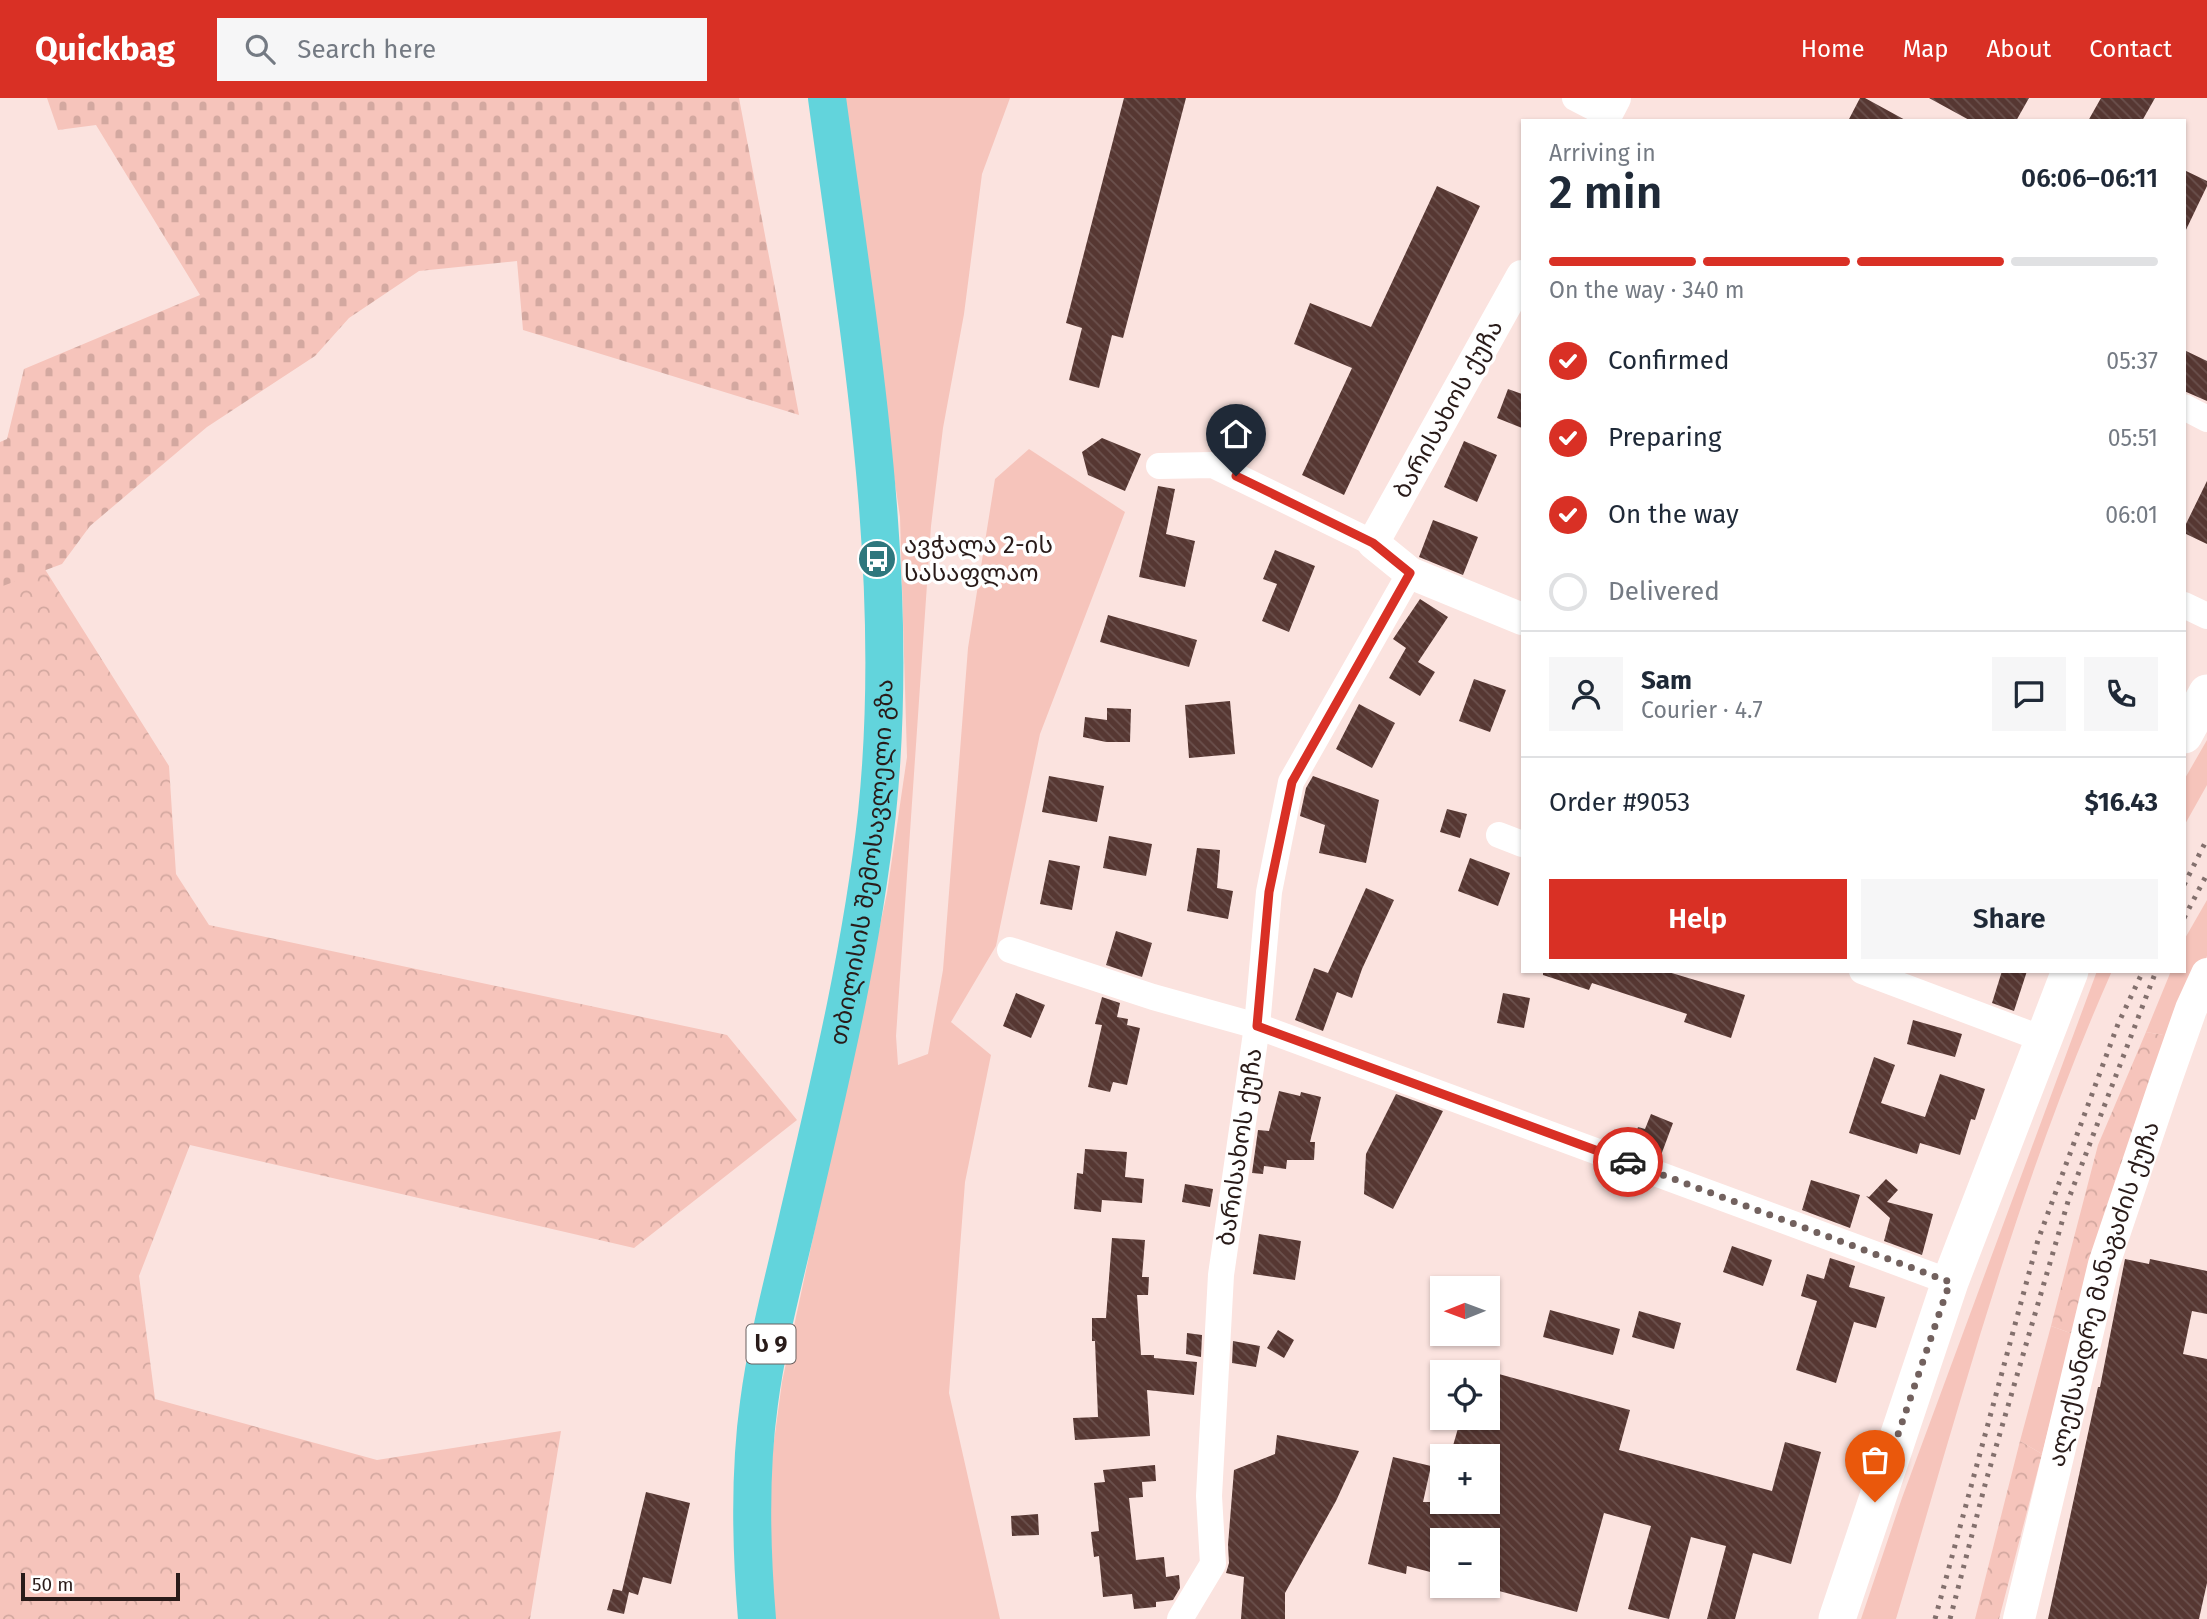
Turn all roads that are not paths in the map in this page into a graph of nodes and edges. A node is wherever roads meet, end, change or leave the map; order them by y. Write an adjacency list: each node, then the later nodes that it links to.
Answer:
1 (827, 98): 22 (highway, თბილისის შემოსავლელი გზა / ს 9)
2 (1575, 98): 3 (street)
3 (1608, 111)
4 (1521, 278): 8 (street, ბარისახოს ქუჩა)
5 (2186, 408): 6 (street)
6 (2207, 419)
7 (1159, 466): 8 (street)
8 (1373, 543): 9 (street)
9 (1410, 573): 12 (street); 19 (street, ბარისახოს ქუჩა)
10 (2186, 607): 11 (street)
11 (2207, 616)
12 (1521, 619)
13 (2207, 693): 14 (main road)
14 (2186, 731)
15 (1010, 950): 19 (street)
16 (1866, 973): 20 (street)
17 (2069, 973): 20 (main road)
18 (2207, 974): 25 (street, ალექსანდრე მანაგაძის ქუჩა)
19 (1257, 1026): 21 (street); 23 (street, ბარისახოს ქუჩა)
20 (2043, 1040): 21 (main road)
21 (1950, 1282): 24 (main road)
22 (757, 1619)
23 (1180, 1619)
24 (1837, 1619)
25 (2018, 1619)

